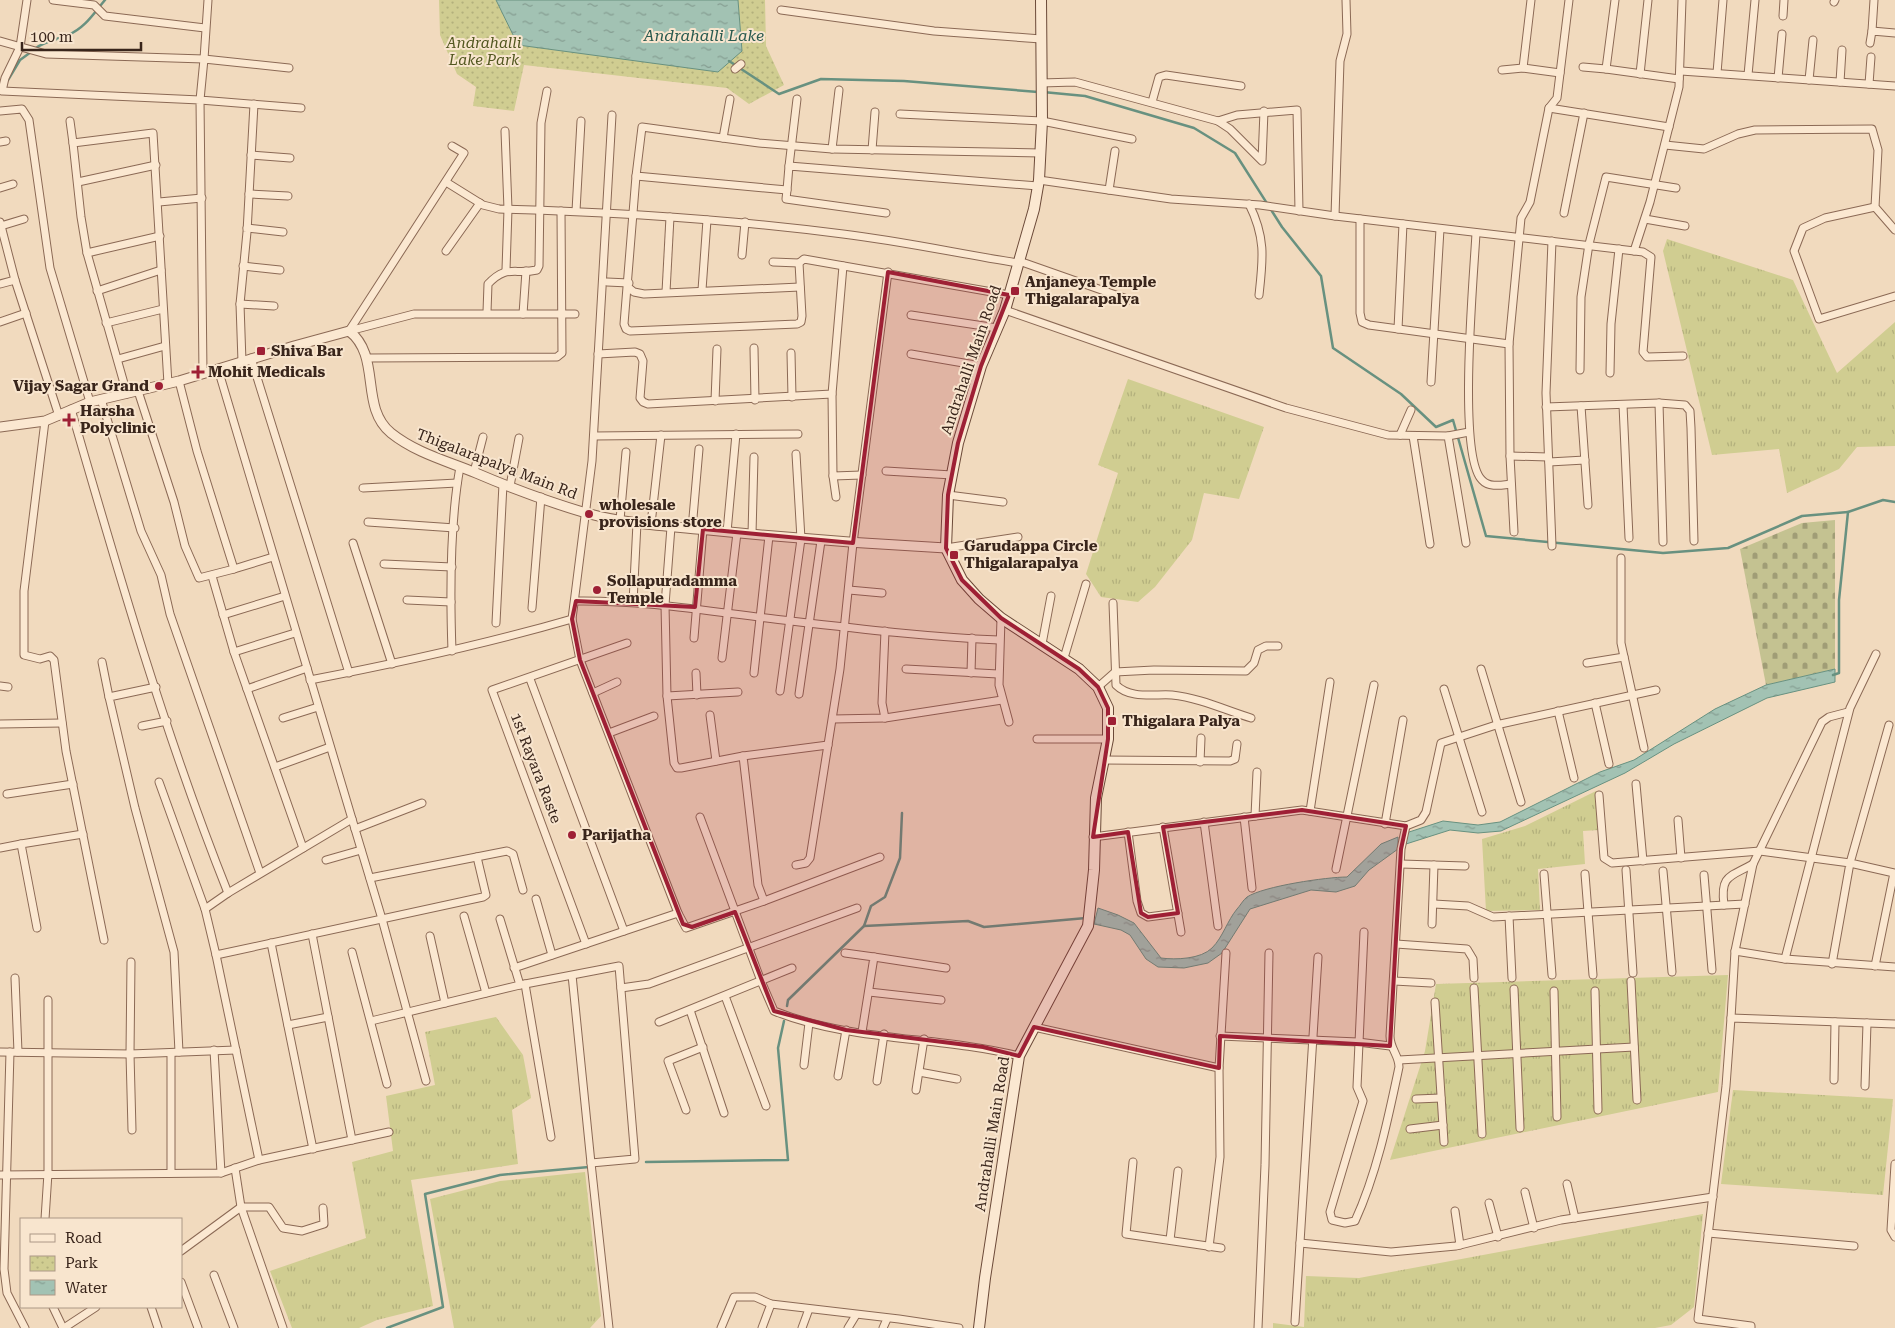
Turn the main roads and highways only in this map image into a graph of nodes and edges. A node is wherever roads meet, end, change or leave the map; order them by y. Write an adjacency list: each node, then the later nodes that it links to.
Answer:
1 (1041, 0): 2 (main road, Andrahalli Main Road)
2 (979, 1328)

